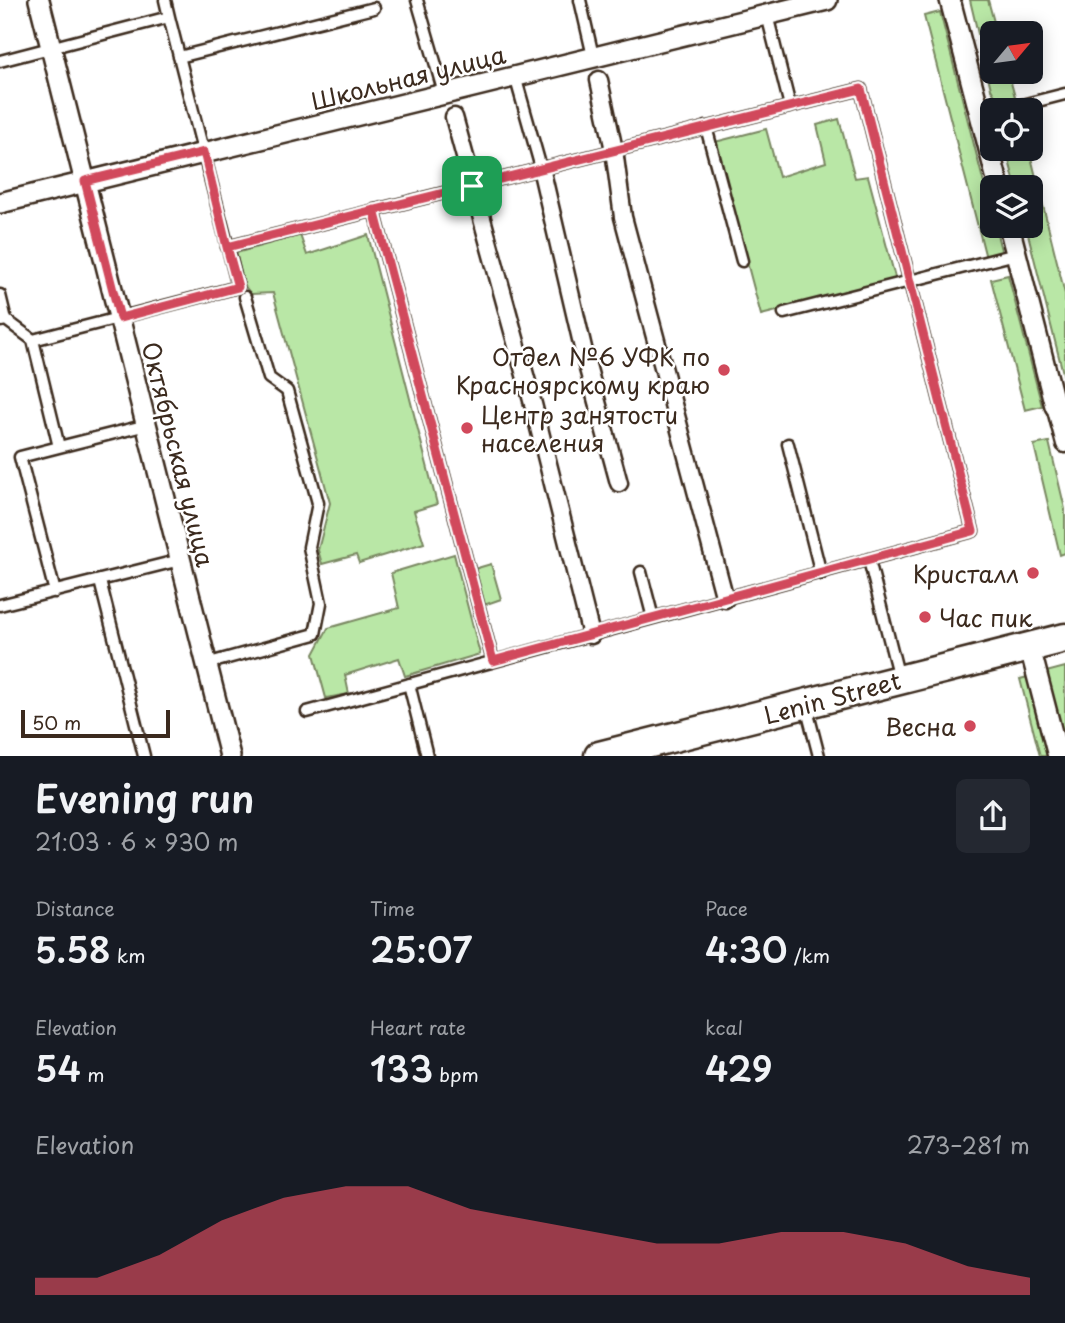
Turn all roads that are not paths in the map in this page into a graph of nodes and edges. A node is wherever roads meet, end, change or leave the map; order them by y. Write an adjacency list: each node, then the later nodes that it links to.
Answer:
1 (39, 0): 10 (street, Октябрьская улица)
2 (165, 0): 9 (lane)
3 (417, 0): 16 (lane)
4 (580, 0): 11 (lane)
5 (827, 0): 8 (street, Школьная улица)
6 (950, 0): 18 (street)
7 (374, 8): 12 (lane)
8 (767, 15): 11 (street, Школьная улица); 20 (lane)
9 (169, 18): 10 (lane); 12 (lane)
10 (51, 48): 13 (lane); 26 (street, Октябрьская улица)
11 (593, 56): 14 (street, Школьная улица)
12 (179, 57): 24 (lane)
13 (0, 61)
14 (515, 76): 16 (street, Школьная улица); 25 (lane)
15 (599, 80): 23 (street)
16 (444, 93): 24 (street, Школьная улица)
17 (1065, 94): 19 (lane)
18 (981, 98)
19 (1043, 100)
20 (790, 106): 22 (lane); 34 (lane)
21 (454, 117): 27 (street)
22 (706, 127): 23 (lane); 33 (lane)
23 (614, 150): 25 (lane); 53 (street)
24 (204, 152): 26 (street, Школьная улица); 31 (lane)
25 (541, 168): 27 (lane); 46 (street)
26 (85, 181): 28 (street, Школьная улица); 38 (street, Октябрьская улица)
27 (472, 186): 29 (lane); 56 (street)
28 (0, 202)
29 (374, 210): 31 (lane); 59 (lane)
30 (1012, 238): 32 (street)
31 (227, 247): 38 (lane)
32 (1016, 254): 34 (lane); 41 (street)
33 (742, 261)
34 (909, 281): 37 (lane); 48 (lane)
35 (0, 296): 39 (lane)
36 (244, 297): 60 (lane)
37 (784, 313)
38 (120, 318): 40 (lane); 42 (street, Октябрьская улица)
39 (3, 321): 40 (lane)
40 (33, 340): 45 (lane)
41 (1060, 405): 44 (street)
42 (147, 425): 45 (lane); 47 (street, Октябрьская улица)
43 (788, 444): 50 (lane)
44 (1065, 444)
45 (59, 447): 52 (lane)
46 (619, 483)
47 (180, 561): 51 (lane); 60 (street, Октябрьская улица)
48 (869, 561): 50 (lane); 61 (lane)
49 (641, 572): 55 (lane)
50 (821, 573): 53 (lane)
51 (100, 581): 52 (lane); 65 (lane)
52 (55, 592): 54 (lane)
53 (725, 599): 55 (lane)
54 (0, 605)
55 (653, 618): 56 (lane)
56 (591, 635): 59 (lane)
57 (1065, 638): 58 (main road, Lenin Street)
58 (1030, 648): 61 (main road, Lenin Street); 70 (street)
59 (493, 661): 62 (lane)
60 (206, 664): 66 (street, Октябрьская улица)
61 (899, 679): 63 (main road, Lenin Street)
62 (409, 684): 64 (lane); 67 (lane)
63 (805, 704): 68 (main road, Lenin Street); 69 (lane)
64 (307, 712)
65 (144, 756)
66 (230, 756)
67 (427, 756)
68 (598, 756)
69 (819, 756)
70 (1058, 756)

